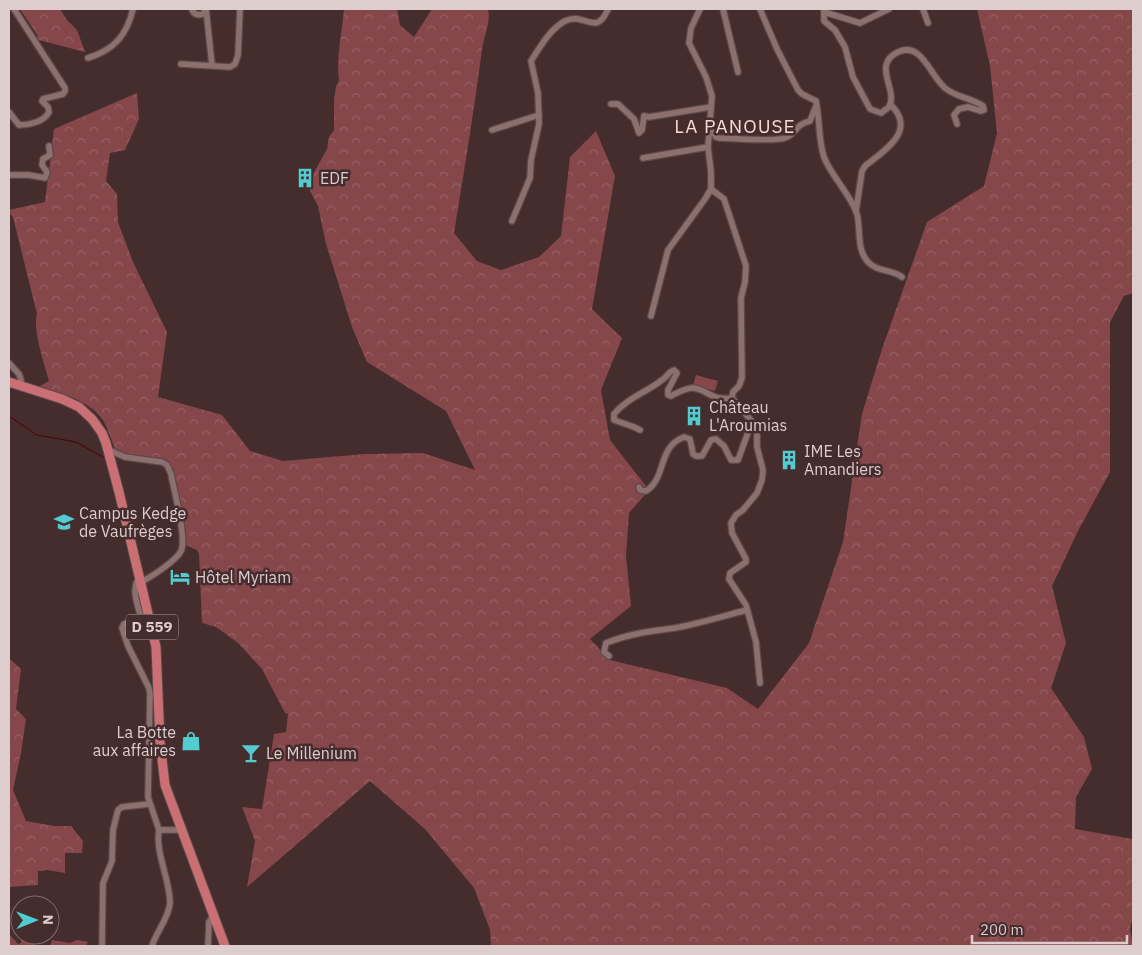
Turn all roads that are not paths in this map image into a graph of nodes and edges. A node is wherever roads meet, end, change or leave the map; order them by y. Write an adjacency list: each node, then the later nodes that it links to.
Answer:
1 (14, 9): 22 (street)
2 (133, 9): 14 (street)
3 (192, 9): 4 (street)
4 (206, 9): 16 (street)
5 (240, 9): 16 (street)
6 (608, 9): 23 (street)
7 (700, 9): 21 (street)
8 (723, 9): 17 (street)
9 (760, 9): 19 (street)
10 (889, 9): 12 (street)
11 (923, 9): 13 (street)
12 (824, 10): 20 (street)
13 (928, 23)
14 (88, 58)
15 (181, 64): 16 (street)
16 (212, 65)
17 (738, 72)
18 (611, 104): 21 (street)
19 (817, 104): 25 (street); 32 (street)
20 (891, 105): 24 (street); 32 (street)
21 (711, 107): 25 (street)
22 (9, 112)
23 (539, 115): 26 (street); 33 (street)
24 (957, 124)
25 (709, 126): 28 (street)
26 (492, 130)
27 (49, 146): 30 (street)
28 (708, 147): 29 (street); 31 (street)
29 (644, 158)
30 (9, 175)
31 (711, 189): 35 (street); 40 (street)
32 (856, 211): 34 (street)
33 (512, 220)
34 (902, 277)
35 (651, 316)
36 (9, 363): 39 (street)
37 (9, 378): 39 (main road)
38 (9, 382): 39 (main road)
39 (20, 383): 43 (main road, D 559)
40 (732, 398): 41 (street); 42 (street)
41 (754, 424): 44 (street); 46 (street)
42 (640, 430)
43 (108, 450): 45 (main road, D 559); 45 (street)
44 (639, 487)
45 (140, 579): 49 (street); 51 (main road, D 559)
46 (747, 610): 47 (street); 48 (street)
47 (609, 656)
48 (760, 683)
49 (149, 804): 50 (street); 53 (street)
50 (159, 830): 51 (street); 54 (street)
51 (181, 830): 52 (main road, D 559)
52 (214, 916): 55 (street); 56 (main road, D 559)
53 (102, 946)
54 (152, 946)
55 (208, 946)
56 (225, 946)

